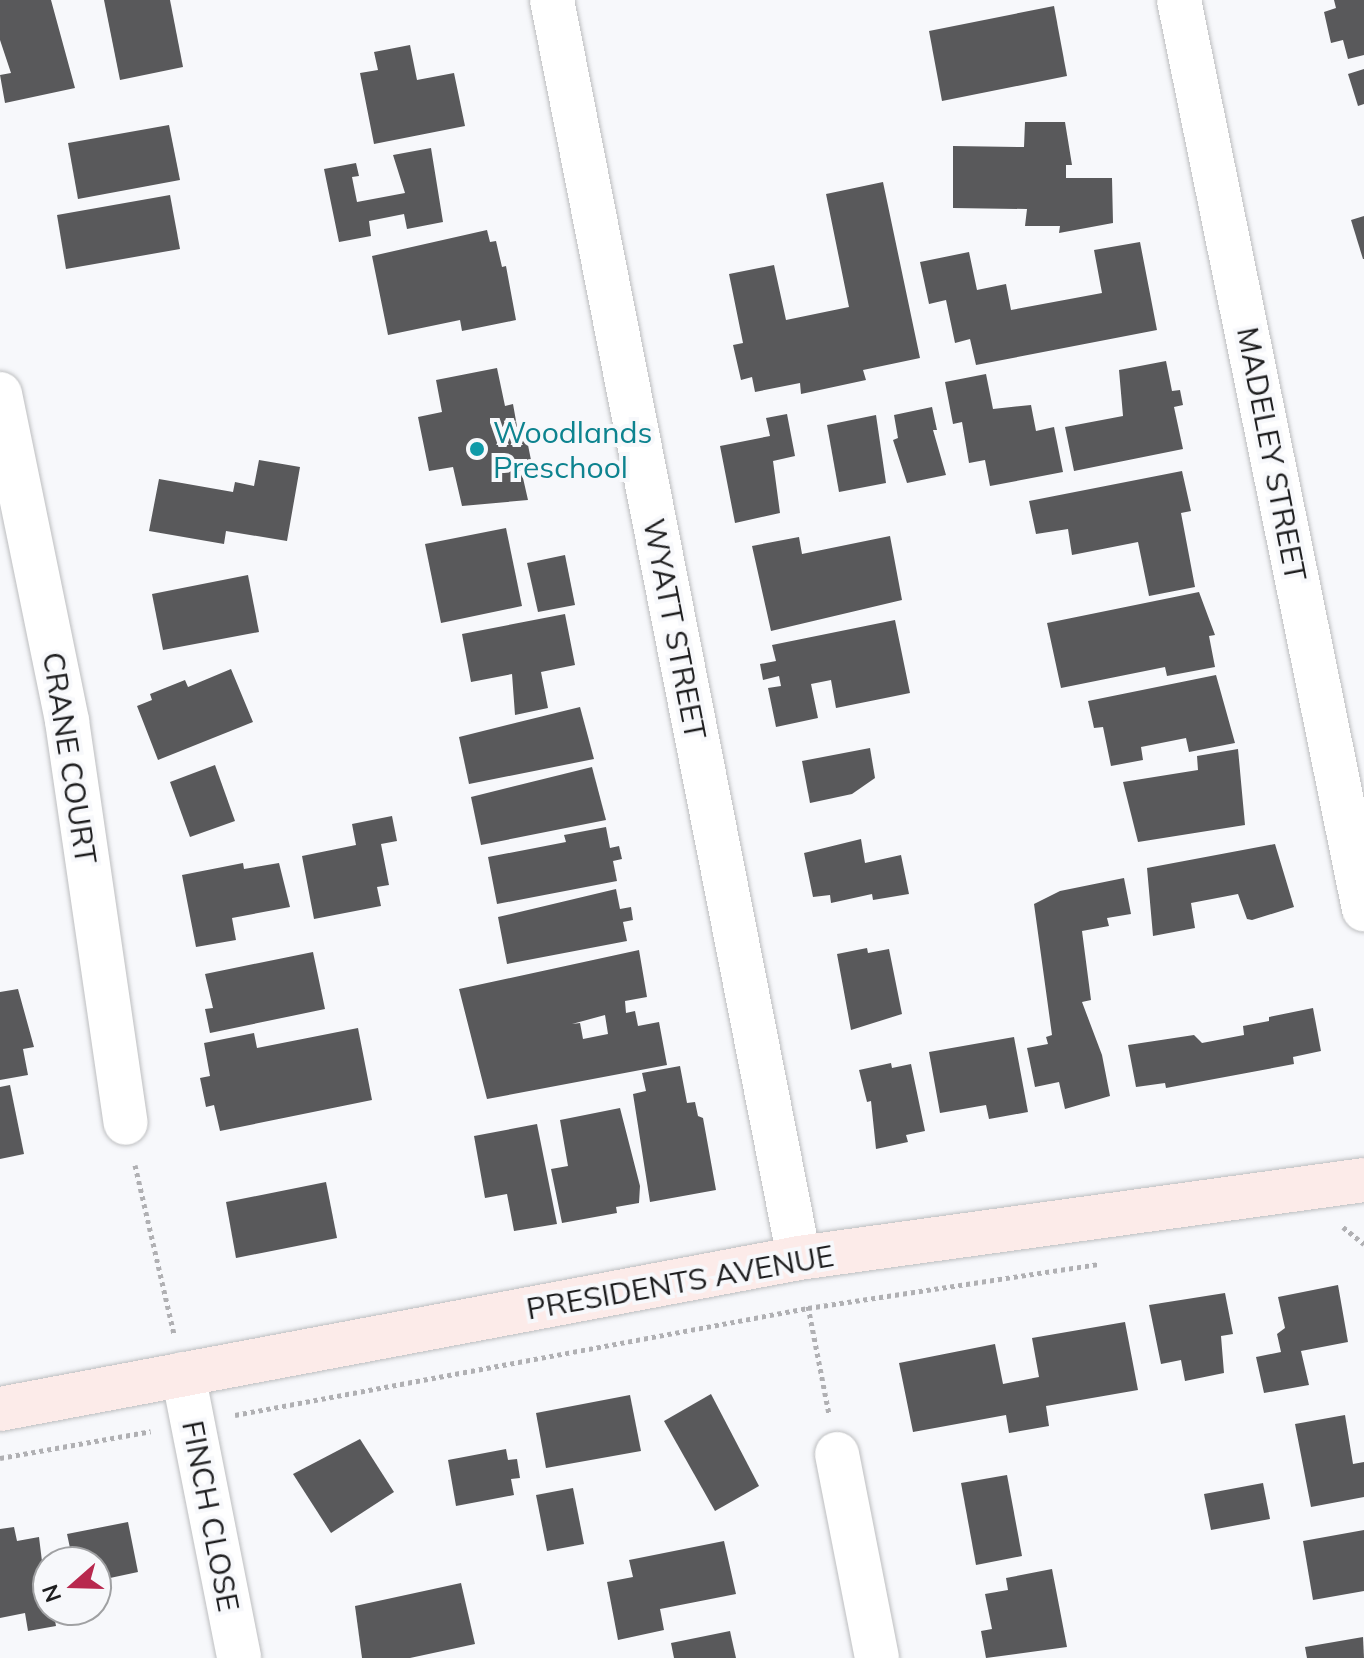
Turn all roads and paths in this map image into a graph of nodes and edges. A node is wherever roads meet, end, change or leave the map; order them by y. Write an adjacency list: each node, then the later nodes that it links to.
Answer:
1 (552, 0): 9 (street, WYATT STREET)
2 (1179, 0): 4 (street, MADELEY STREET)
3 (0, 394): 5 (street, CRANE COURT)
4 (1364, 909)
5 (126, 1123): 12 (path)
6 (1364, 1180): 9 (street, PRESIDENTS AVENUE)
7 (1328, 1229): 8 (path)
8 (1364, 1244)
9 (799, 1258): 11 (path); 12 (street, PRESIDENTS AVENUE)
10 (1107, 1262): 11 (path)
11 (808, 1308): 14 (path); 15 (path)
12 (183, 1374): 13 (street, PRESIDENTS AVENUE); 14 (street, FINCH CLOSE)
13 (0, 1409)
14 (192, 1423): 16 (path); 17 (street, FINCH CLOSE)
15 (837, 1454): 18 (street)
16 (0, 1458)
17 (239, 1658)
18 (877, 1658)

